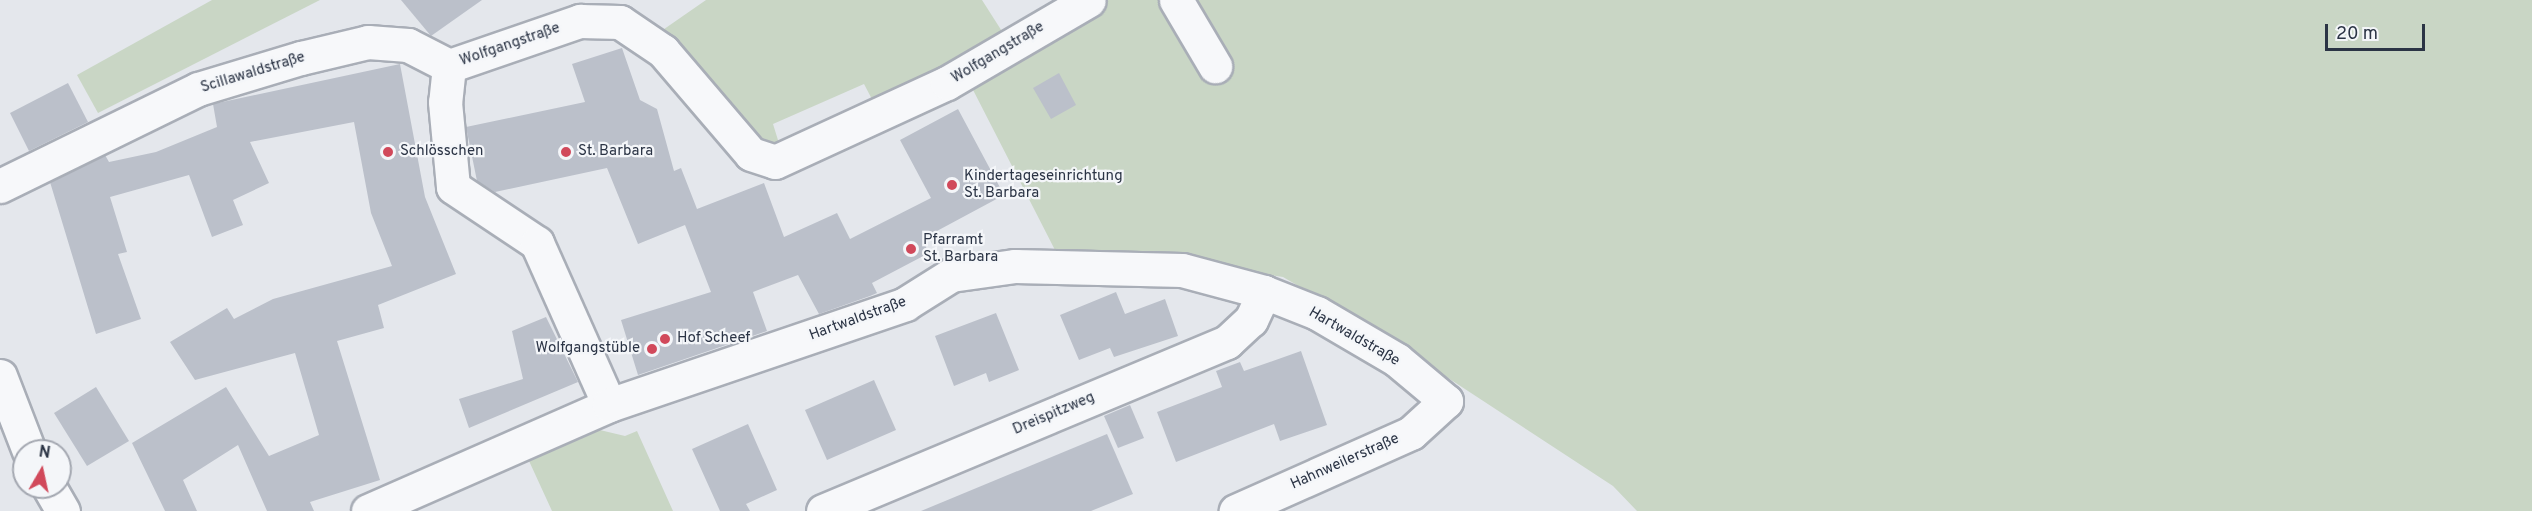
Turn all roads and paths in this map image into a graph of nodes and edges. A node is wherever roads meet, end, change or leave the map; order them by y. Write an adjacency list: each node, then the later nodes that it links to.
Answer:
1 (1089, 0): 3 (street, Wolfgangstraße)
2 (1176, 0): 4 (street)
3 (449, 66): 5 (street, Scillawaldstraße); 9 (street, Wolfgangstraße)
4 (1215, 66)
5 (0, 186)
6 (1264, 292): 8 (street, Hartwaldstraße); 9 (street, Hartwaldstraße); 12 (street, Dreispitzweg)
7 (0, 376): 10 (street)
8 (1446, 401): 13 (street, Hahnweilerstraße)
9 (609, 405): 11 (street, Hartwaldstraße)
10 (24, 439)
11 (368, 511)
12 (823, 511)
13 (1236, 511)

